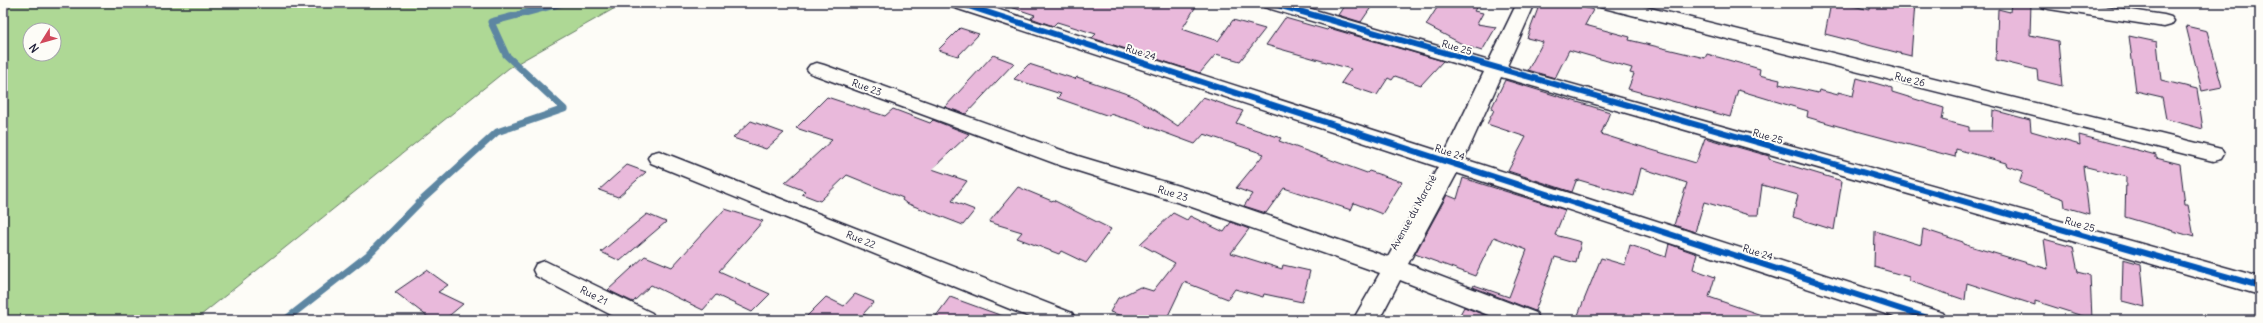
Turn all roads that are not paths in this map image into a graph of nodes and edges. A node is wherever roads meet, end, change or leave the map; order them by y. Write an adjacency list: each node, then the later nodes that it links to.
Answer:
1 (959, 3): 11 (street, Rue 24)
2 (1271, 3): 8 (street, Rue 25)
3 (1526, 3): 8 (street, Avenue du Marché)
4 (1607, 3): 9 (street, Rue 26)
5 (2049, 3): 6 (street)
6 (2164, 21)
7 (817, 69): 12 (street, Rue 23)
8 (1496, 69): 11 (street, Avenue du Marché); 14 (street, Rue 25)
9 (2213, 154)
10 (660, 158): 16 (street, Rue 22)
11 (1451, 163): 12 (street, Avenue du Marché); 19 (street, Rue 24)
12 (1393, 268): 17 (street, Avenue du Marché); 18 (street, Rue 23)
13 (545, 270): 15 (street, Rue 21)
14 (2260, 286)
15 (643, 320)
16 (1063, 320)
17 (1366, 320)
18 (1527, 320)
19 (1934, 320)

